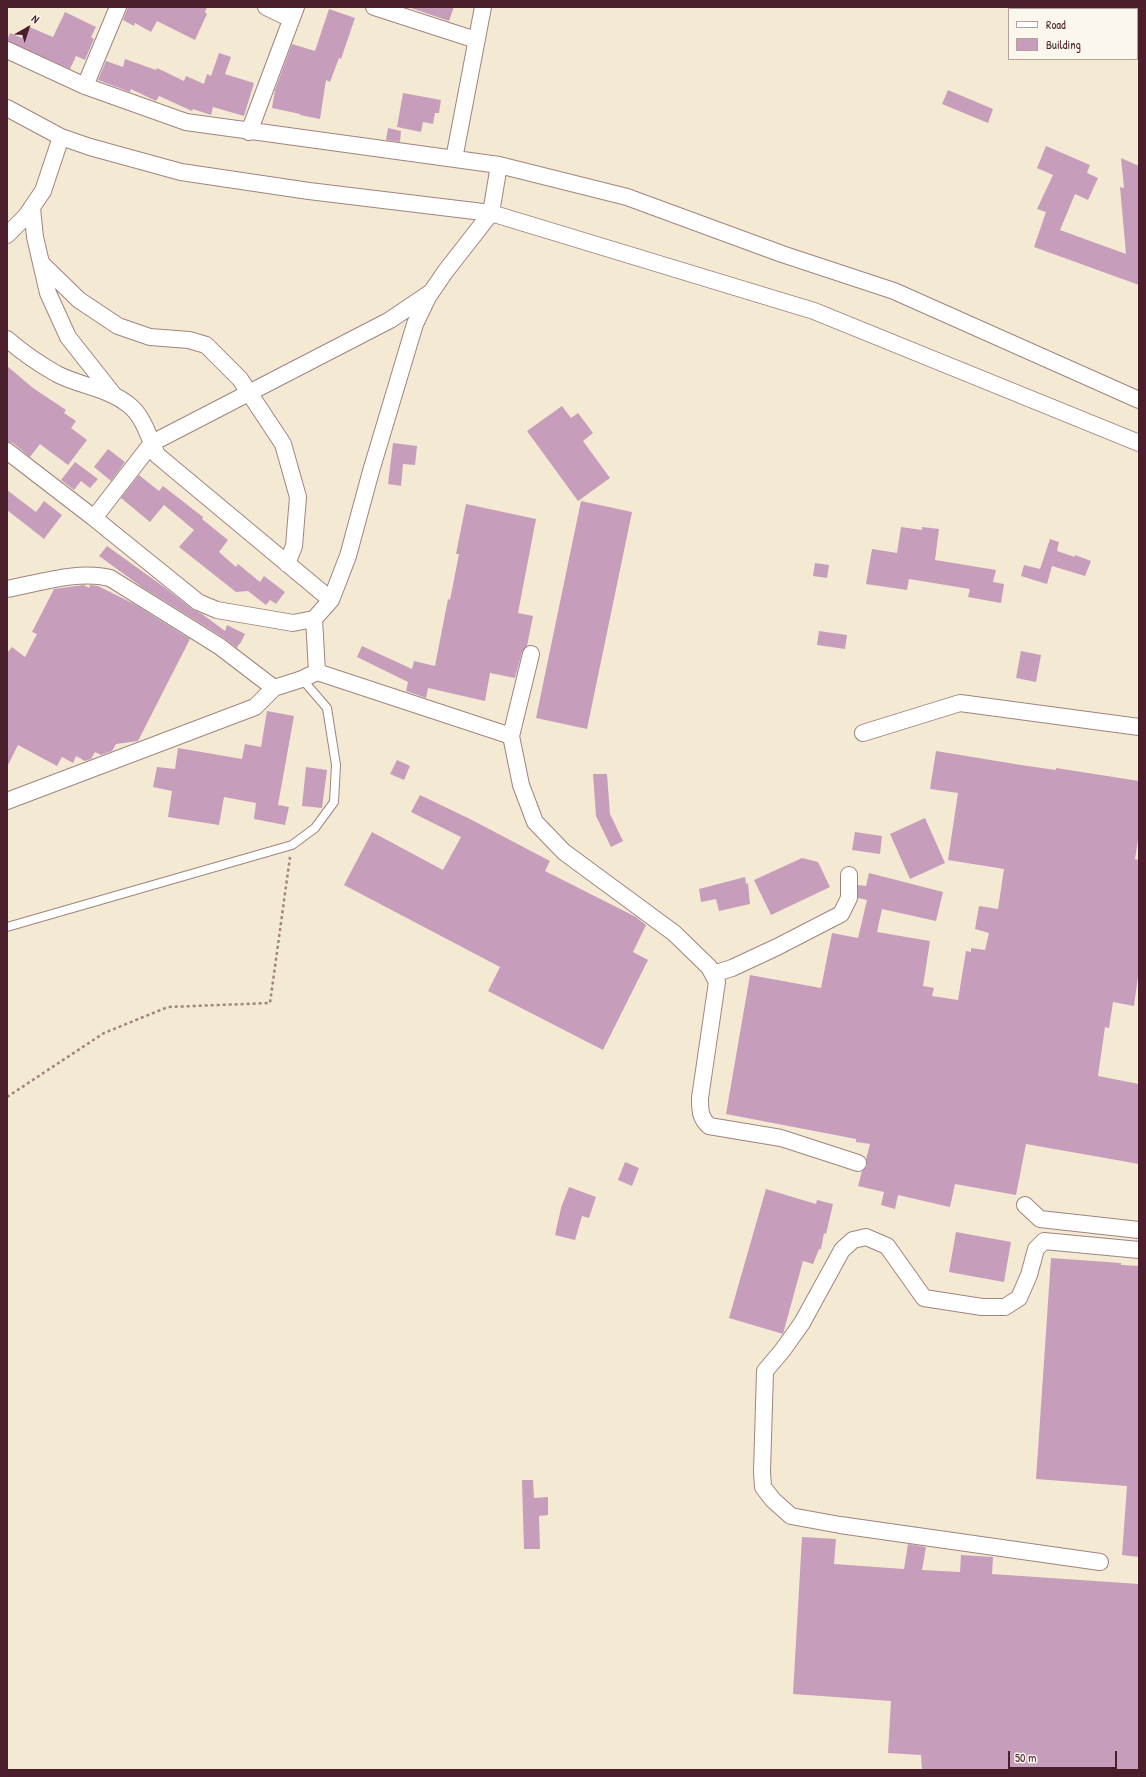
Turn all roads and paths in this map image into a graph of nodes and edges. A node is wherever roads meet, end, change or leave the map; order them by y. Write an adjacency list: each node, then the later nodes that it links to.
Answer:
1 (118, 7): 8 (street)
2 (266, 7): 5 (street)
3 (374, 7): 6 (street)
4 (483, 7): 6 (street)
5 (294, 13): 10 (street)
6 (476, 40): 12 (street)
7 (7, 50): 8 (street)
8 (85, 86): 10 (street)
9 (7, 108): 11 (street)
10 (249, 132): 12 (street)
11 (61, 137): 14 (street); 15 (street)
12 (454, 159): 13 (street)
13 (499, 165): 15 (street); 22 (street)
14 (32, 208): 16 (street); 17 (street)
15 (491, 214): 18 (street); 24 (street)
16 (7, 235)
17 (41, 263): 20 (street); 21 (street)
18 (430, 293): 20 (street); 29 (street)
19 (7, 339): 21 (street)
20 (248, 394): 23 (street); 27 (street)
21 (114, 395): 23 (street)
22 (1139, 400)
23 (152, 443): 26 (street); 27 (street)
24 (1139, 443)
25 (7, 451): 26 (street)
26 (94, 518): 30 (street)
27 (287, 564): 29 (street)
28 (7, 589): 34 (street)
29 (331, 600): 30 (street)
30 (314, 619): 32 (street)
31 (531, 654): 37 (street)
32 (317, 672): 33 (street); 37 (street)
33 (302, 679): 34 (street); 39 (lane)
34 (274, 688): 38 (street)
35 (1139, 727): 36 (street)
36 (863, 733)
37 (510, 736): 42 (street)
38 (7, 801)
39 (292, 845): 41 (lane); 43 (path)
40 (848, 874): 42 (street)
41 (7, 927)
42 (713, 974): 44 (street)
43 (7, 1097)
44 (858, 1163)
45 (1025, 1205): 46 (street)
46 (1139, 1230)
47 (1139, 1250): 48 (street)
48 (1100, 1562)

